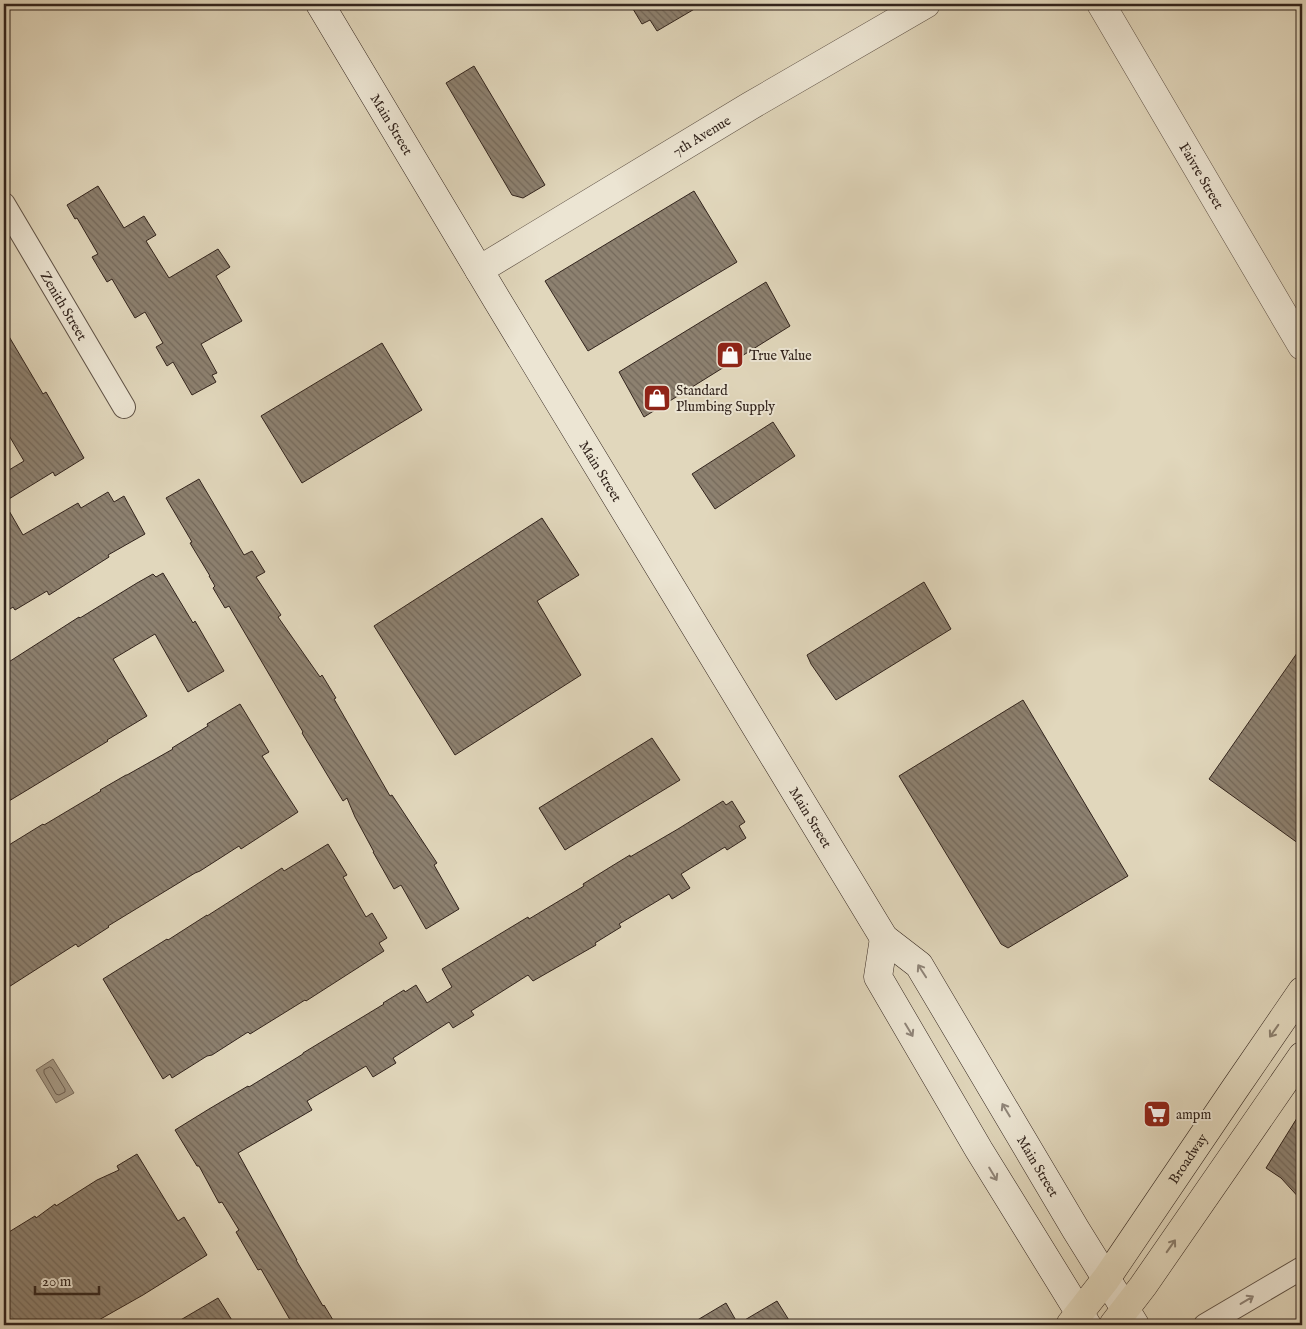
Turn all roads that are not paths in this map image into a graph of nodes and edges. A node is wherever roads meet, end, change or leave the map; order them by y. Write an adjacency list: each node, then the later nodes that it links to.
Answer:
1 (320, 4): 5 (main road, Main Street)
2 (926, 4): 5 (main road, 7th Avenue)
3 (1101, 4): 6 (main road, Faivre Street)
4 (4, 204): 7 (street, Zenith Street)
5 (479, 270): 8 (main road, Main Street)
6 (1302, 346)
7 (124, 407)
8 (884, 938): 12 (main road, Main Street, one-way to 8); 14 (main road, one-way to 14)
9 (1302, 991): 12 (main road, Broadway, one-way to 12)
10 (1302, 1056): 13 (main road, one-way to 10)
11 (1302, 1268): 15 (street, one-way to 11)
12 (1106, 1279): 13 (main road, Main Street); 14 (main road, Broadway)
13 (1125, 1320)
14 (1079, 1321)
15 (1205, 1325)

